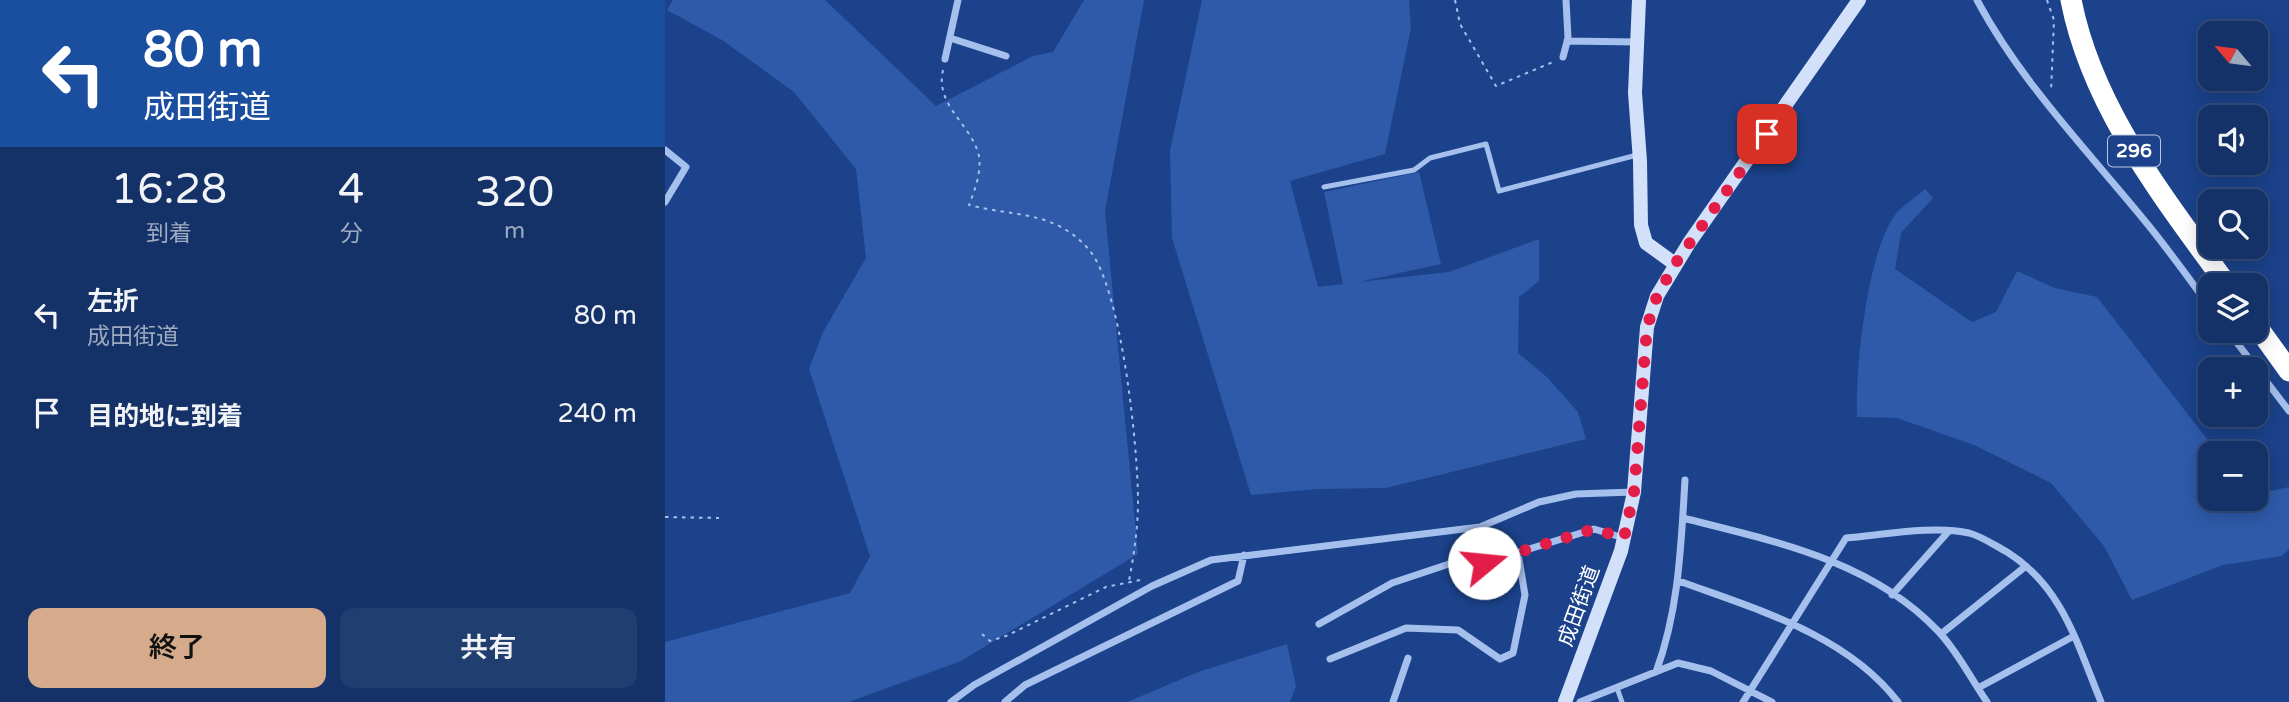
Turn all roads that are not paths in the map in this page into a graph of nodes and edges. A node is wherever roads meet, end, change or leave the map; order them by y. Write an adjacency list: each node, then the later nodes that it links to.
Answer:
1 (958, 0): 7 (street)
2 (1566, 0): 8 (street)
3 (1639, 0): 9 (street)
4 (1859, 0): 17 (street, 成田街道)
5 (1977, 0): 19 (street)
6 (2071, 0): 18 (highway, 296)
7 (950, 38): 10 (street); 12 (street)
8 (1567, 41): 9 (street); 11 (street)
9 (1636, 42): 14 (street)
10 (1006, 56)
11 (1563, 57)
12 (945, 59)
13 (665, 150): 16 (street)
14 (1640, 155): 15 (lane); 17 (street)
15 (1324, 187)
16 (665, 202)
17 (1675, 264): 25 (street, 成田街道)
18 (2218, 273)
19 (2198, 291)
20 (2268, 342): 22 (highway)
21 (2237, 343): 23 (street)
22 (2289, 371)
23 (2289, 411)
24 (1685, 480): 26 (street)
25 (1634, 492): 28 (street, 成田街道); 30 (street)
26 (1683, 517): 31 (street); 33 (street)
27 (1948, 533): 31 (street); 32 (street); 34 (street)
28 (1624, 538): 29 (street); 48 (street, 成田街道)
29 (1518, 553): 36 (street); 39 (street)
30 (1244, 555): 45 (street); 46 (street)
31 (1833, 560): 34 (street); 35 (street)
32 (2026, 566): 37 (street); 38 (street)
33 (1679, 581): 35 (street); 41 (street)
34 (1892, 595): 37 (street)
35 (1793, 623): 44 (street); 53 (street)
36 (1319, 624)
37 (1941, 634): 43 (street)
38 (2074, 636): 43 (street); 55 (street)
39 (1330, 659)
40 (1408, 659): 47 (street)
41 (1656, 672): 42 (street); 44 (street)
42 (1617, 688): 49 (street); 50 (lane)
43 (1978, 688): 54 (street)
44 (1750, 691): 51 (street); 52 (street)
45 (951, 702)
46 (1005, 702)
47 (1393, 702)
48 (1565, 702)
49 (1580, 702)
50 (1622, 702)
51 (1743, 702)
52 (1772, 702)
53 (1898, 702)
54 (1987, 702)
55 (2101, 702)

